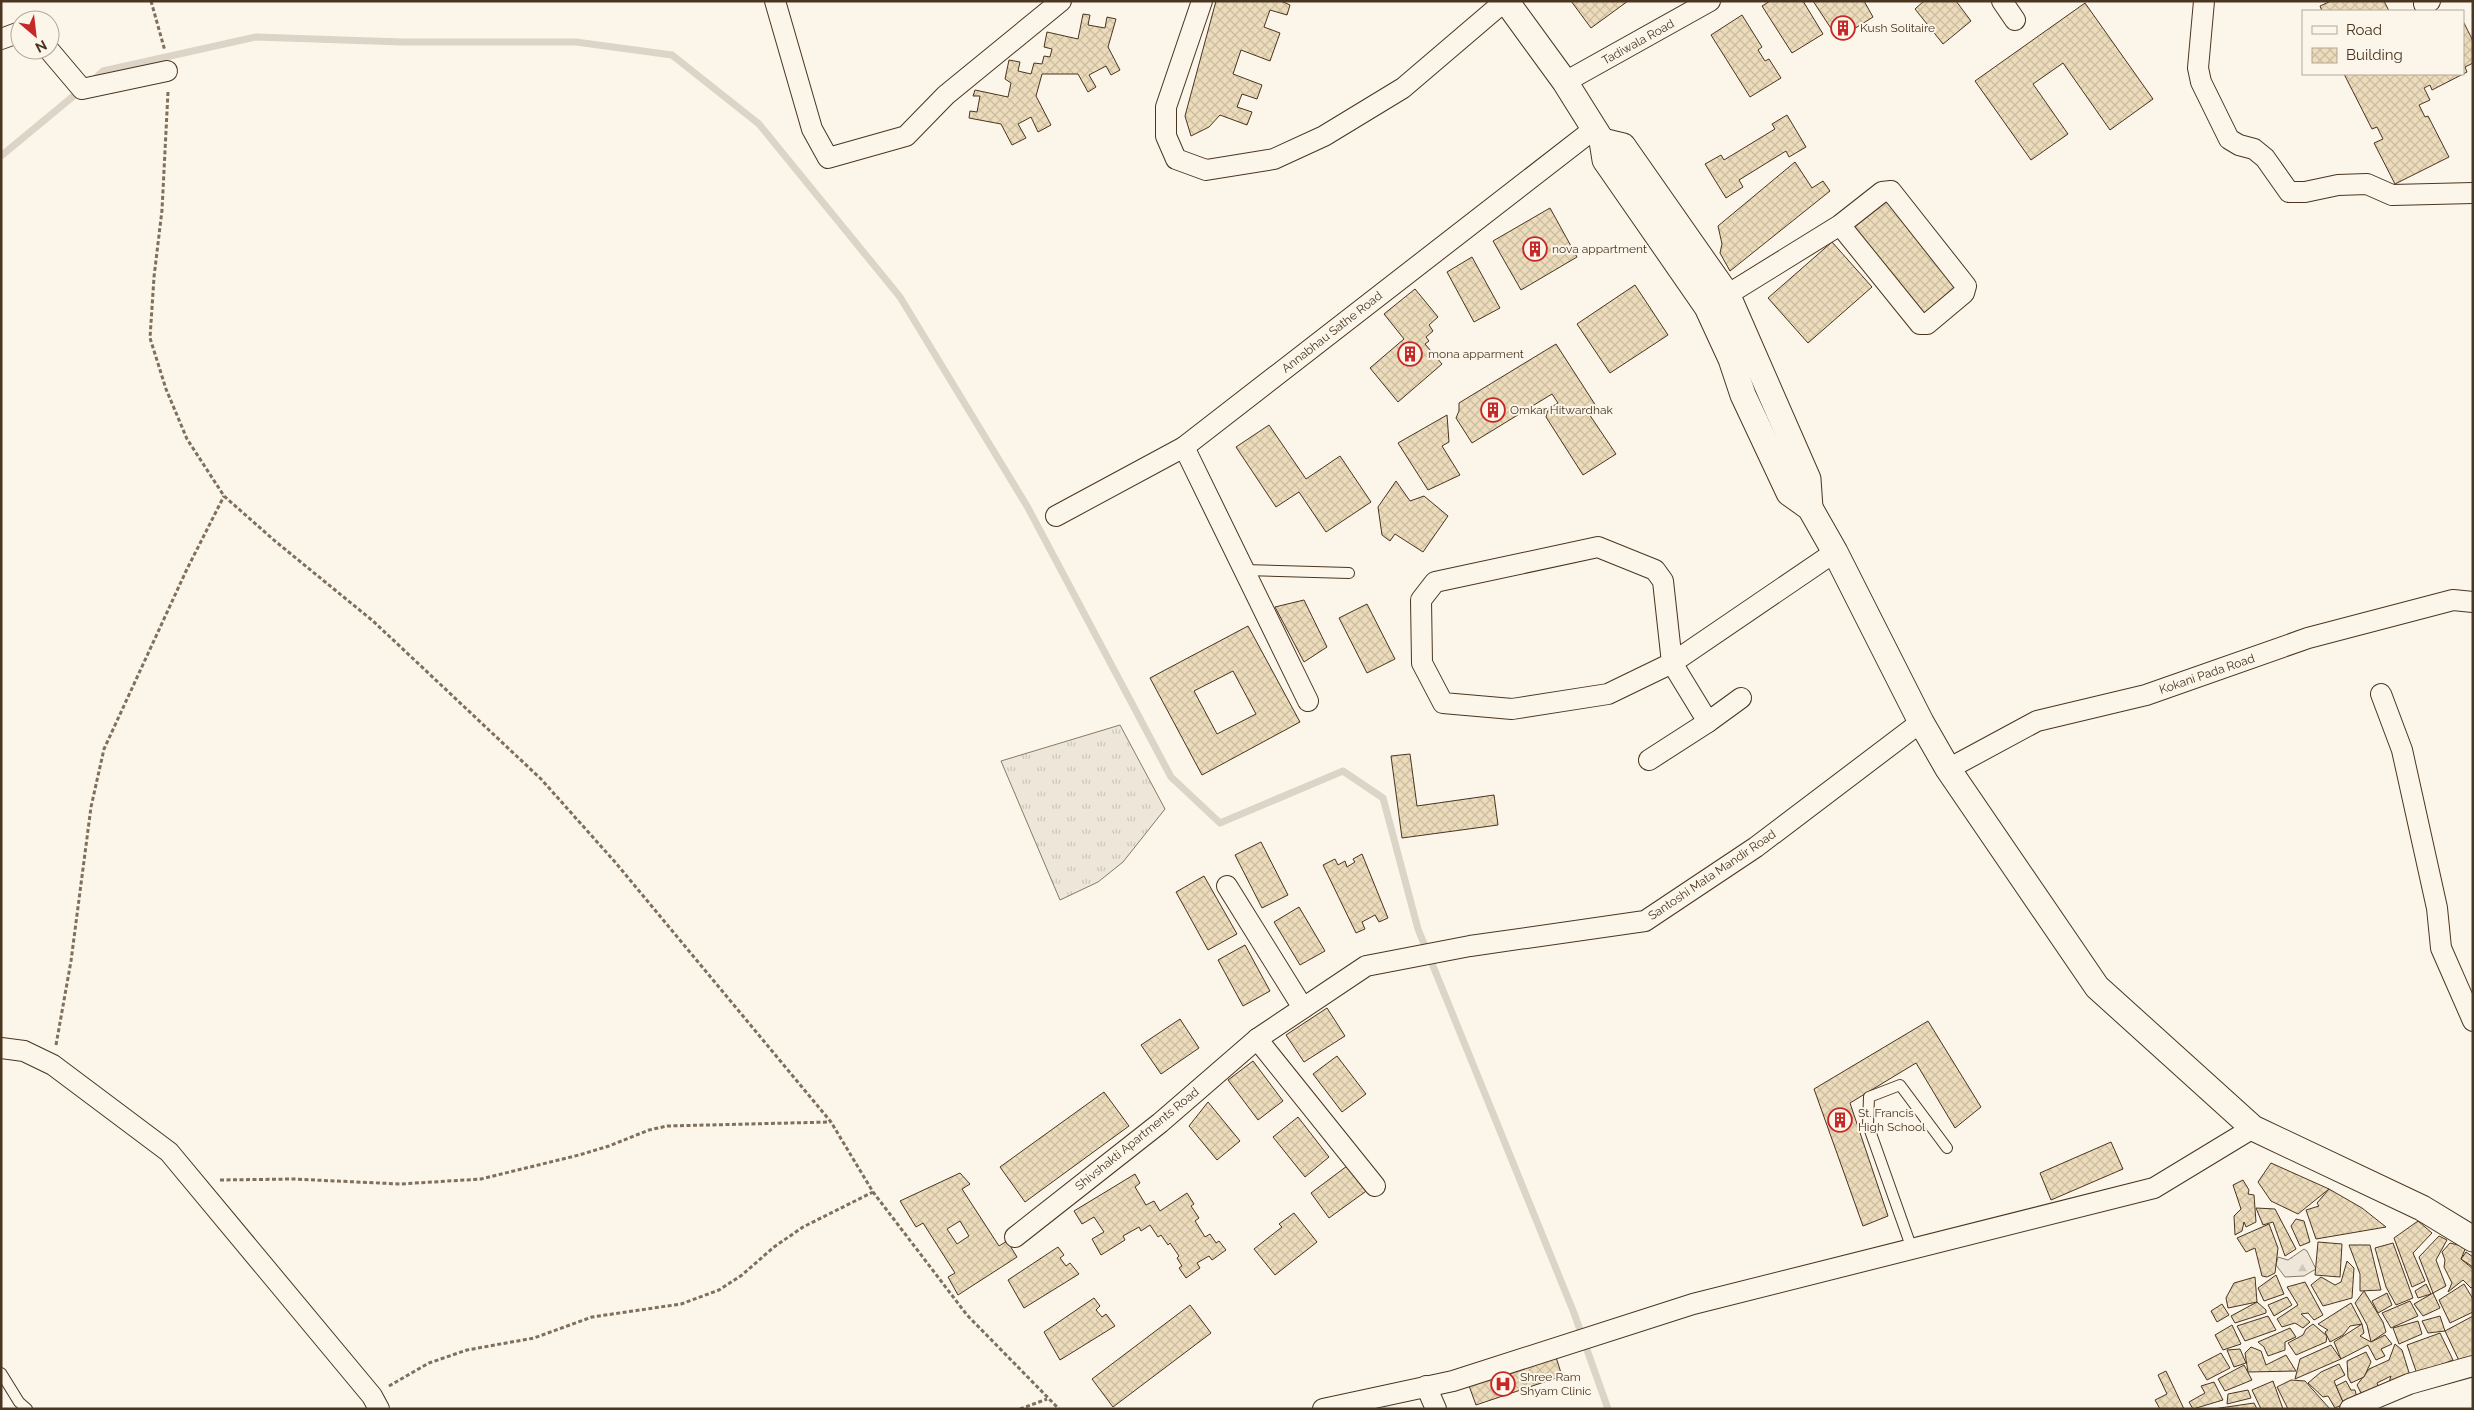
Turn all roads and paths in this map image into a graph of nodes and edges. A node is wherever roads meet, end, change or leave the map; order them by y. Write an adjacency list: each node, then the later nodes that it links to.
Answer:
1 (151, 1): 10 (path)
2 (775, 1): 3 (street)
3 (1061, 1)
4 (1202, 1): 5 (street)
5 (1506, 1): 13 (street)
6 (1710, 1): 13 (street, Tadiwala Road)
7 (2002, 1): 9 (street)
8 (2204, 1): 15 (street)
9 (2015, 20)
10 (164, 44)
11 (57, 60): 12 (street)
12 (168, 78): 21 (path)
13 (1565, 82): 14 (street)
14 (1598, 135): 17 (street); 20 (street, Annabhau Sathe Road)
15 (2473, 193)
16 (1840, 226): 16 (street); 17 (street)
17 (1718, 301): 18 (street); 19 (street)
18 (1772, 396): 19 (street); 22 (street)
19 (1748, 406): 22 (street)
20 (1184, 447): 23 (street, Annabhau Sathe Road); 25 (street)
21 (224, 496): 42 (path); 43 (path)
22 (1810, 508): 24 (street)
23 (1056, 516)
24 (1835, 552): 28 (street); 33 (street)
25 (1244, 570): 26 (lane); 31 (street)
26 (1349, 573)
27 (2473, 602): 35 (street, Kokani Pada Road)
28 (1672, 663): 28 (street); 32 (street)
29 (2381, 694): 39 (street)
30 (1742, 698): 32 (street)
31 (1311, 701)
32 (1708, 722): 34 (street)
33 (1921, 722): 35 (street); 37 (street, Santoshi Mata Mandir Road)
34 (1650, 760)
35 (1948, 769): 44 (street)
36 (1227, 886): 38 (street)
37 (1418, 956): 38 (street, Shivshakti Apartments Road)
38 (1303, 1008): 40 (street, Shivshakti Apartments Road)
39 (2473, 1021)
40 (1257, 1039): 47 (street); 49 (street, Shivshakti Apartments Road)
41 (1, 1048): 42 (street)
42 (53, 1065): 46 (street)
43 (831, 1122): 46 (path); 48 (path)
44 (2253, 1128): 50 (street); 51 (street)
45 (1947, 1148): 51 (lane)
46 (193, 1181): 56 (street)
47 (1375, 1186)
48 (873, 1192): 55 (path); 56 (path)
49 (1016, 1237)
50 (2473, 1239)
51 (1912, 1249): 54 (street)
52 (2473, 1366): 62 (street)
53 (1, 1373): 57 (lane)
54 (1426, 1386): 60 (street); 61 (street)
55 (1047, 1399): 58 (path); 59 (path)
56 (376, 1402)
57 (28, 1409)
58 (1020, 1409)
59 (1059, 1409)
60 (1324, 1409)
61 (1436, 1409)
62 (2350, 1409)

